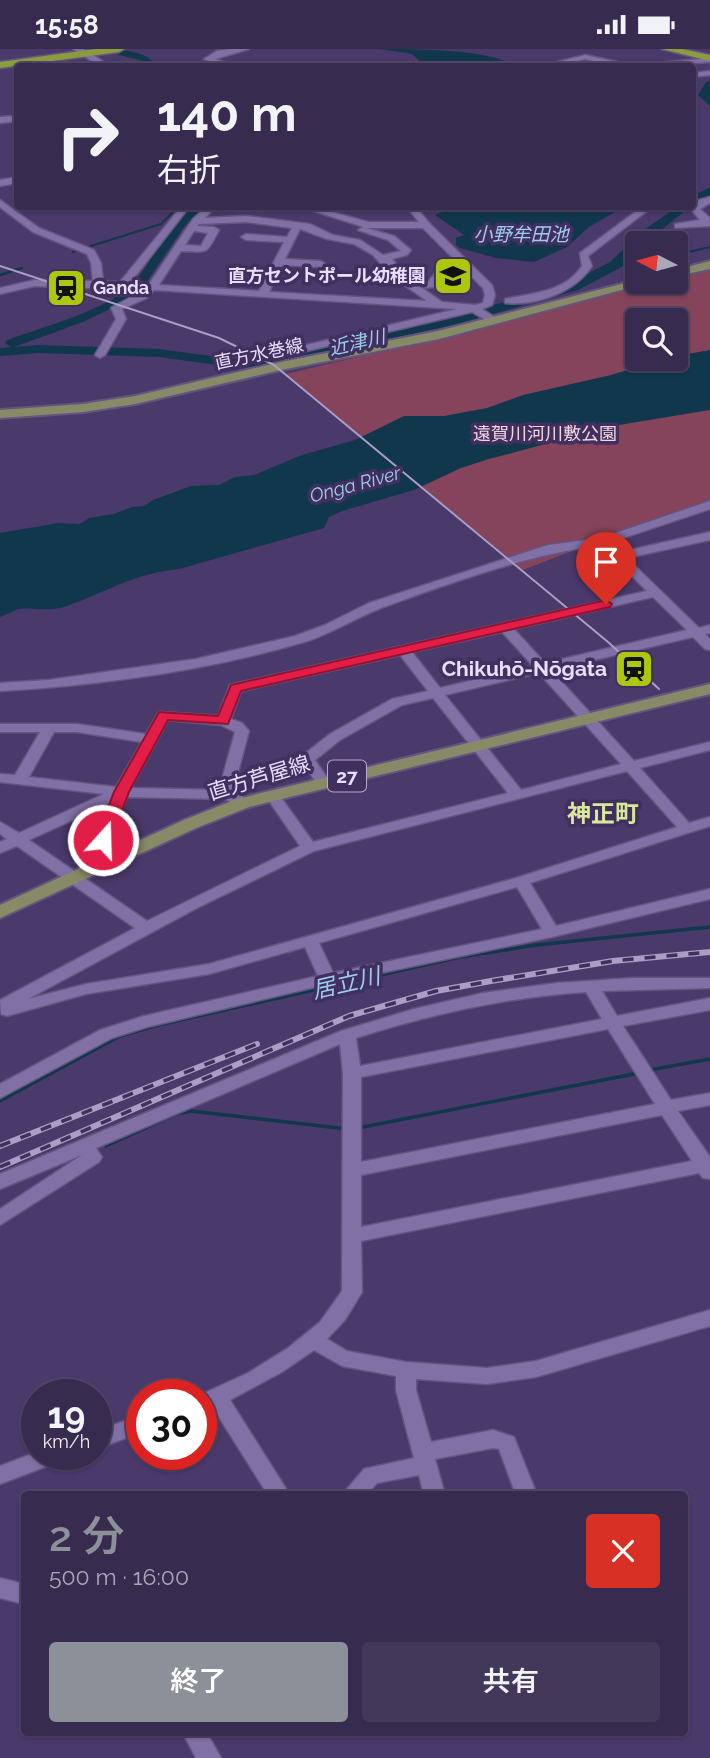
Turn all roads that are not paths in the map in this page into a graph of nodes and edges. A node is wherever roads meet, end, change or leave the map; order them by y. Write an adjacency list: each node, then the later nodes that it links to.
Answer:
1 (119, 49): 4 (highway)
2 (244, 49): 8 (street)
3 (667, 49): 5 (highway)
4 (81, 51): 7 (street); 11 (highway)
5 (710, 59): 10 (street)
6 (562, 62): 9 (street)
7 (101, 63)
8 (221, 63)
9 (611, 63)
10 (674, 63)
11 (0, 65)
12 (1, 205): 38 (street)
13 (183, 210): 40 (street)
14 (208, 210): 20 (street)
15 (316, 210): 21 (street)
16 (414, 210): 21 (street)
17 (643, 210): 47 (street)
18 (696, 210): 19 (street)
19 (709, 222): 23 (street)
20 (194, 225): 22 (street); 27 (street); 27 (street)
21 (426, 225): 49 (street)
22 (297, 226): 26 (street); 32 (street)
23 (678, 226)
24 (363, 230): 32 (street)
25 (246, 237): 26 (street)
26 (290, 240): 31 (street)
27 (180, 248): 41 (street)
28 (573, 262): 47 (street)
29 (321, 264): 31 (street)
30 (710, 265): 33 (main road)
31 (276, 267): 34 (street); 45 (street)
32 (390, 270): 37 (street)
33 (688, 270)
34 (300, 273)
35 (440, 273): 43 (street)
36 (364, 277): 37 (street)
37 (402, 279): 43 (street)
38 (98, 283): 40 (street); 44 (street)
39 (309, 283): 46 (street)
40 (123, 285): 41 (street)
41 (152, 287): 45 (street); 51 (street)
42 (625, 287): 50 (main road, 直方水巻線)
43 (416, 289): 48 (street)
44 (0, 291)
45 (262, 295): 46 (street)
46 (303, 297): 48 (street)
47 (509, 301): 49 (street)
48 (439, 305): 49 (street)
49 (481, 308): 50 (street); 52 (street)
50 (497, 322): 53 (main road, 直方水巻線)
51 (101, 351)
52 (281, 354)
53 (0, 414)
54 (710, 505): 56 (street)
55 (710, 536): 57 (street)
56 (603, 541): 57 (street); 65 (street)
57 (619, 556): 58 (street)
58 (656, 593): 59 (street); 61 (street)
59 (505, 627): 63 (street); 64 (street)
60 (710, 629): 61 (street)
61 (695, 632): 62 (street); 64 (street)
62 (710, 646)
63 (403, 650): 67 (street); 69 (street)
64 (542, 668): 67 (street); 68 (street)
65 (0, 687)
66 (710, 689): 68 (main road, 直方芦屋線 / 27)
67 (437, 693): 73 (street); 78 (street)
68 (587, 719): 73 (main road, 直方芦屋線 / 27); 75 (street)
69 (223, 721): 72 (street); 80 (street)
70 (0, 728): 71 (street)
71 (50, 728): 72 (street); 77 (street)
72 (149, 739): 79 (street)
73 (477, 744): 78 (main road, 直方芦屋線 / 27); 82 (street)
74 (710, 746): 75 (street)
75 (630, 766): 82 (street); 86 (street)
76 (0, 778): 77 (street)
77 (20, 780): 79 (street)
78 (323, 782): 81 (main road, 直方芦屋線 / 27)
79 (121, 792): 80 (street); 87 (street); 90 (street)
80 (225, 795): 83 (street)
81 (272, 795): 83 (main road, 直方芦屋線 / 27); 89 (street)
82 (517, 795): 89 (street)
83 (243, 803): 90 (main road, 直方芦屋線 / 27)
84 (710, 821): 86 (street)
85 (0, 827): 87 (street)
86 (686, 828): 92 (street)
87 (18, 841): 88 (street); 91 (street)
88 (0, 848)
89 (309, 848): 95 (street)
90 (118, 857): 91 (main road, 直方芦屋線 / 27)
91 (75, 877): 94 (main road, 直方芦屋線 / 27); 95 (street)
92 (521, 881): 96 (street); 97 (street)
93 (710, 894): 96 (street)
94 (0, 912)
95 (146, 928): 102 (street)
96 (552, 932): 98 (street)
97 (310, 941): 98 (street); 102 (street)
98 (328, 979): 106 (street)
99 (710, 983): 100 (street)
100 (591, 986): 103 (street); 104 (street)
101 (710, 1004): 103 (street)
102 (0, 1009)
103 (614, 1022): 105 (street); 108 (street)
104 (347, 1035): 105 (street); 109 (street)
105 (352, 1073): 111 (street)
106 (0, 1092)
107 (710, 1099): 108 (street)
108 (665, 1108): 110 (street); 111 (street)
109 (84, 1145): 112 (street); 113 (street)
110 (708, 1169): 114 (street)
111 (352, 1170): 114 (street)
112 (0, 1182)
113 (0, 1218)
114 (353, 1236): 116 (street)
115 (710, 1318): 117 (street)
116 (311, 1339): 117 (street); 118 (street)
117 (406, 1370): 120 (street)
118 (217, 1397)
119 (217, 1405): 123 (street)
120 (426, 1459): 124 (street); 125 (street); 126 (street)
121 (21, 1467): 122 (street)
122 (0, 1475)
123 (277, 1491)
124 (356, 1491)
125 (434, 1491)
126 (525, 1491)
127 (0, 1588): 128 (street)
128 (21, 1593)
129 (197, 1736): 130 (street)
130 (209, 1758)

